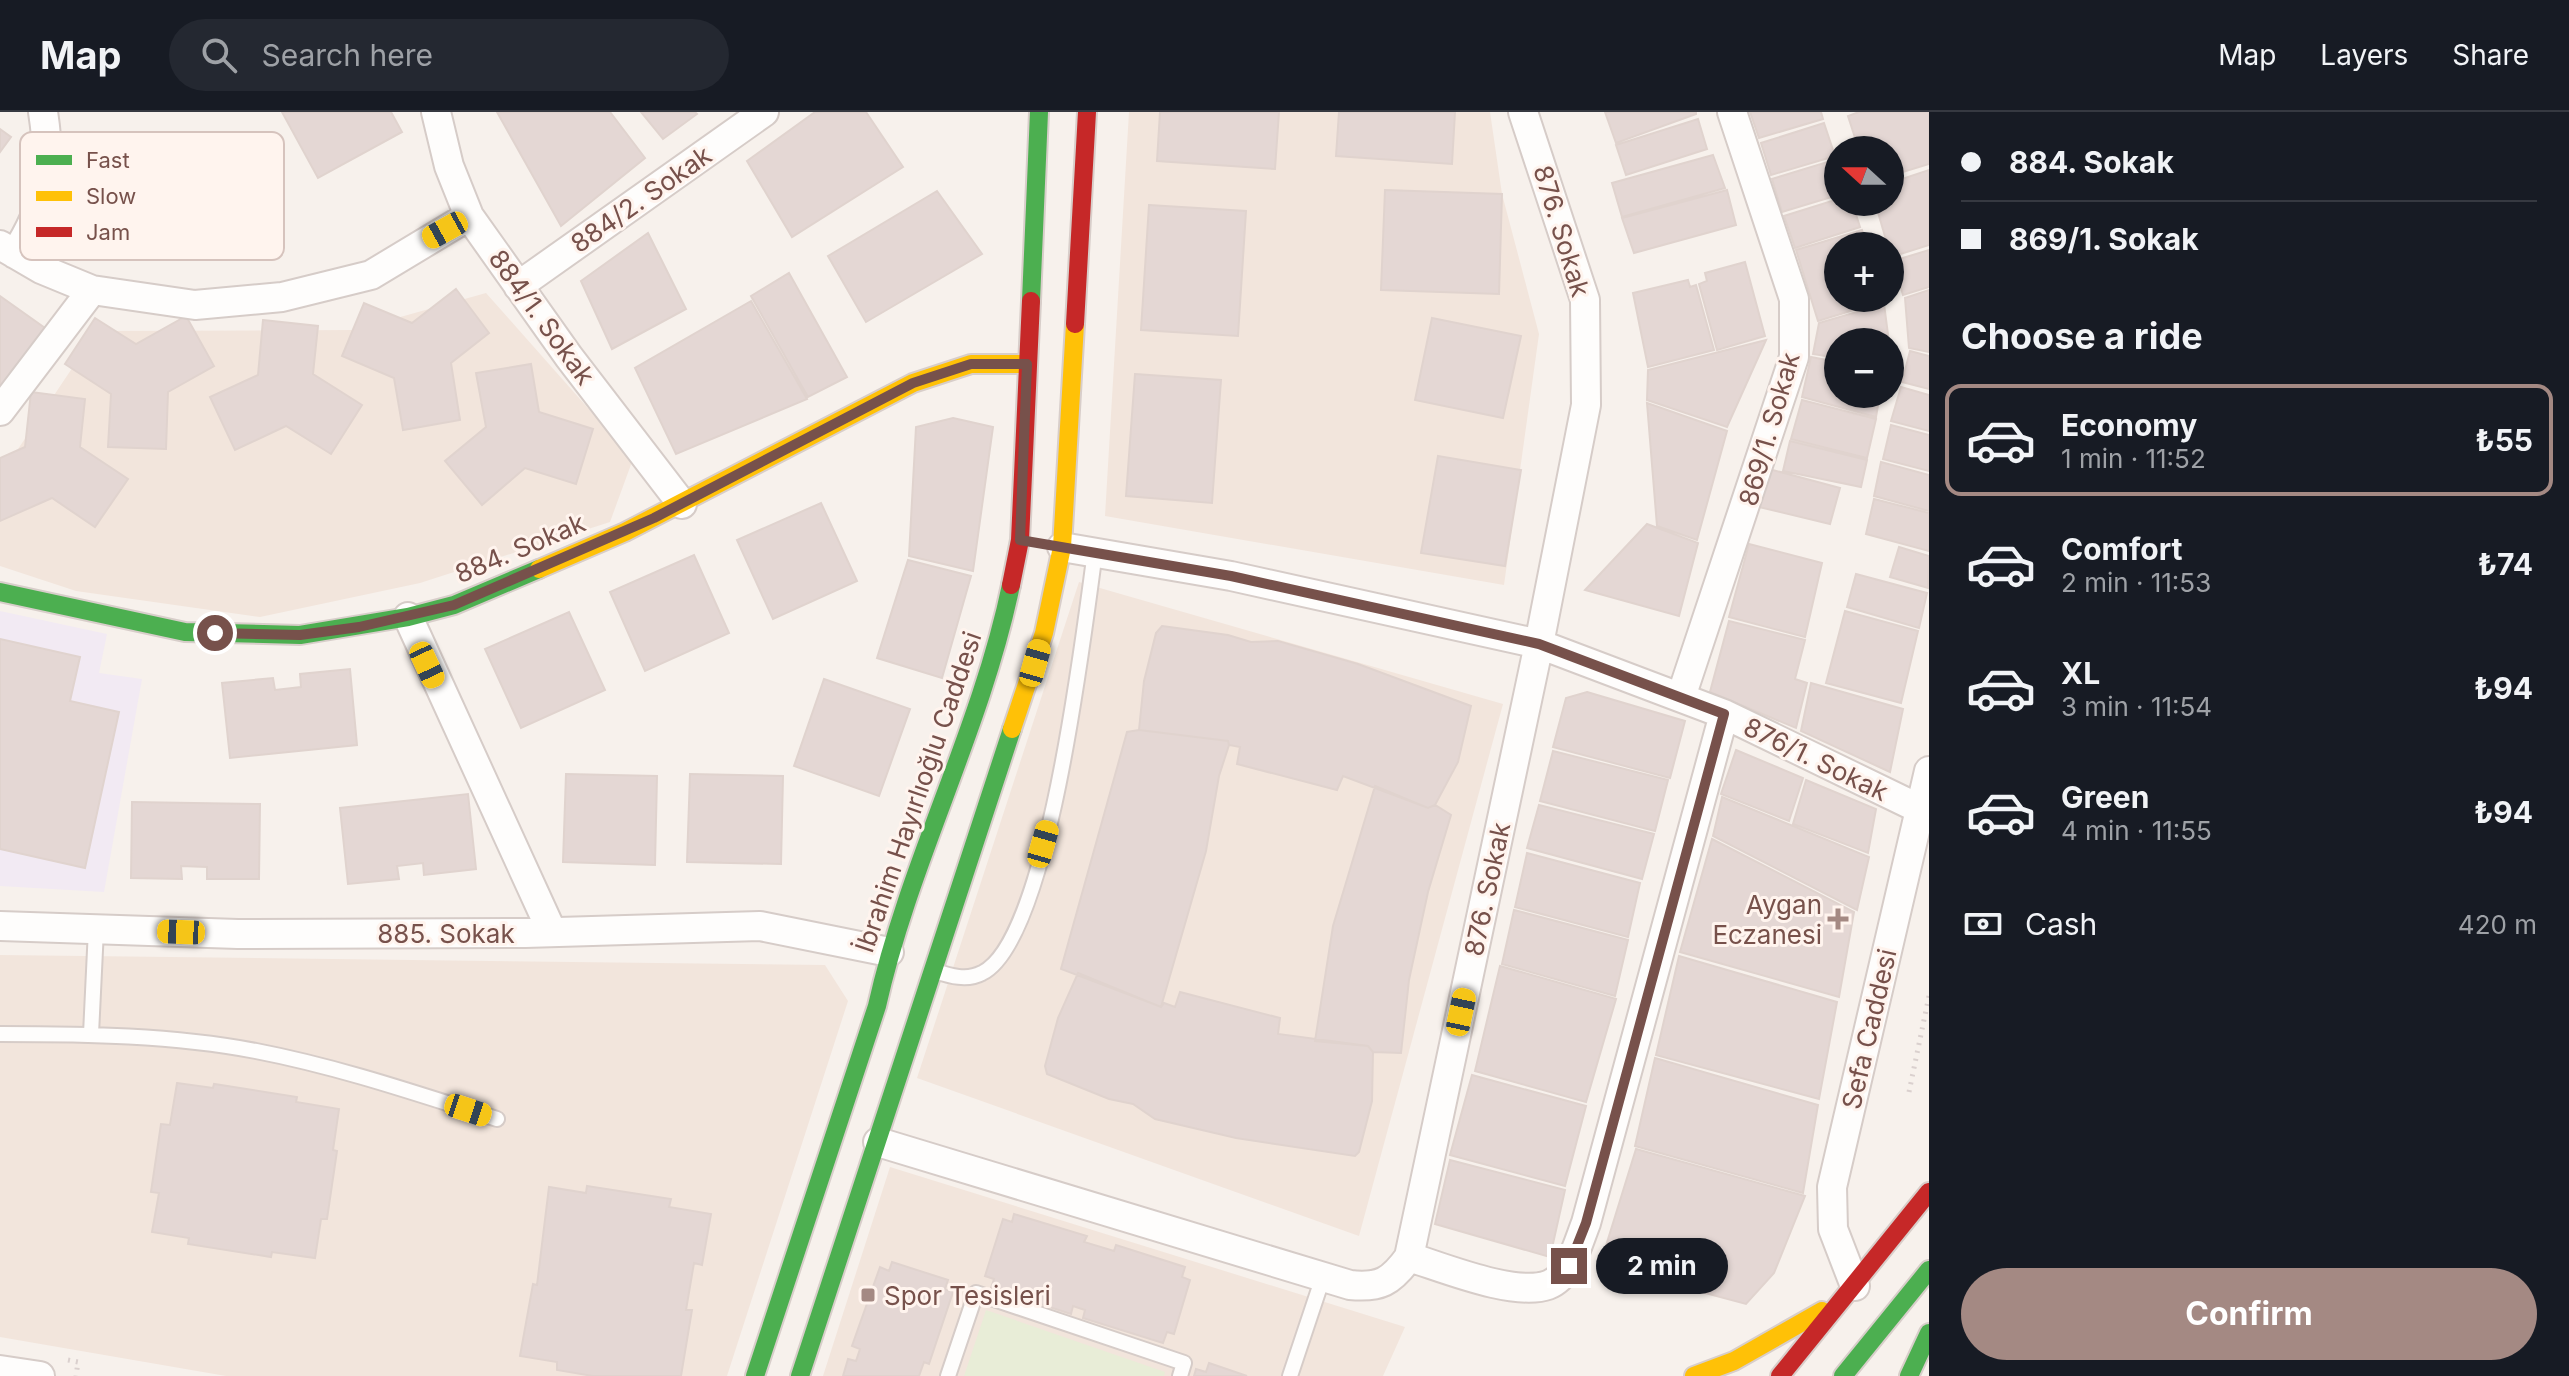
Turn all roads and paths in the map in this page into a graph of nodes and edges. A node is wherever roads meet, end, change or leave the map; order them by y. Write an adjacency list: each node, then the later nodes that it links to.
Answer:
1 (43, 112): 8 (street)
2 (436, 112): 9 (street, 884/1. Sokak)
3 (764, 112): 11 (street, 884/2. Sokak)
4 (1039, 112): 13 (street, İbrahim Hayırlıoğlu Caddesi)
5 (1087, 112): 16 (street, İbrahim Hayırlıoğlu Caddesi)
6 (1523, 112): 20 (street, 876. Sokak)
7 (1732, 112): 21 (street, 869/1. Sokak)
8 (46, 132)
9 (469, 216): 11 (street, 884/1. Sokak); 12 (street)
10 (26, 260): 12 (street)
11 (518, 286): 15 (street, 884/1. Sokak)
12 (92, 290): 14 (street)
13 (1027, 364): 15 (street, 884. Sokak); 16 (street, İbrahim Hayırlıoğlu Caddesi)
14 (0, 411)
15 (682, 504): 19 (street, 884. Sokak)
16 (1041, 543): 17 (street, 876/1. Sokak); 28 (street, İbrahim Hayırlıoğlu Caddesi); 28 (street, İbrahim Hayırlıoğlu Caddesi)
17 (1095, 552): 20 (street, 876/1. Sokak); 28 (lane)
18 (0, 592): 19 (street, 884. Sokak)
19 (408, 617): 27 (street)
20 (1539, 644): 21 (street, 876/1. Sokak); 37 (street, 876. Sokak)
21 (1681, 697): 22 (street, 876/1. Sokak)
22 (1724, 714): 24 (street, 876/1. Sokak); 37 (street)
23 (1929, 771): 24 (street, Sefa Caddesi)
24 (1920, 809): 40 (street, Sefa Caddesi)
25 (0, 926): 26 (street, 885. Sokak)
26 (96, 929): 27 (street, 885. Sokak); 31 (lane)
27 (552, 932): 28 (street, 885. Sokak)
28 (910, 961): 34 (street, İbrahim Hayırlıoğlu Caddesi); 36 (street, İbrahim Hayırlıoğlu Caddesi)
29 (1929, 996): 32 (path)
30 (0, 1034): 31 (lane)
31 (91, 1034): 33 (lane)
32 (1909, 1092)
33 (497, 1119)
34 (878, 1142): 36 (street, İbrahim Hayırlıoğlu Caddesi); 39 (street)
35 (1929, 1192): 40 (street)
36 (832, 1210): 44 (street, İbrahim Hayırlıoğlu Caddesi); 45 (street, İbrahim Hayırlıoğlu Caddesi)
37 (1409, 1257): 39 (street)
38 (1929, 1270): 51 (street)
39 (1323, 1277): 48 (lane)
40 (1850, 1292): 49 (street); 50 (street)
41 (1929, 1333): 52 (street)
42 (0, 1370): 43 (street)
43 (40, 1376)
44 (755, 1376)
45 (800, 1376)
46 (948, 1376): 47 (lane)
47 (1180, 1376)
48 (1290, 1376)
49 (1694, 1376)
50 (1780, 1376)
51 (1843, 1376)
52 (1909, 1376)

